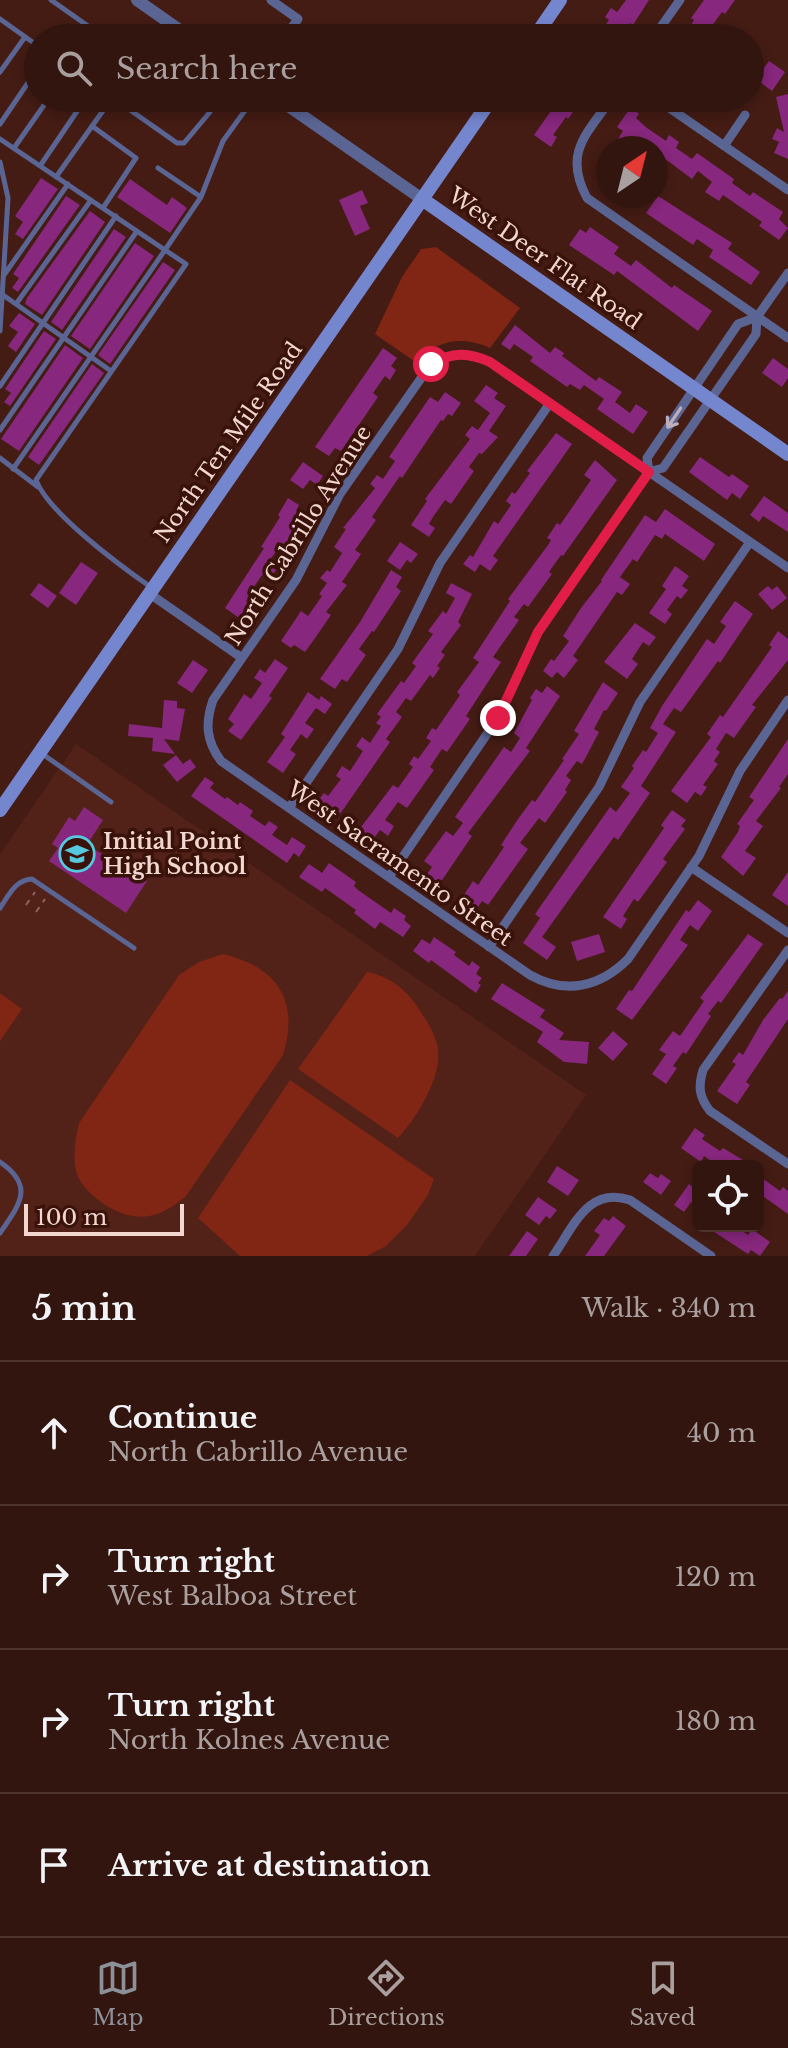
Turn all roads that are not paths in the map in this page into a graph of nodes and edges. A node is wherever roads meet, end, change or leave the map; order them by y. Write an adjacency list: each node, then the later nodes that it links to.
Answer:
1 (51, 0): 7 (lane)
2 (137, 0): 8 (street)
3 (271, 0): 9 (street)
4 (560, 0): 10 (main road)
5 (680, 0): 11 (street)
6 (0, 19): 12 (lane)
7 (85, 24)
8 (171, 24)
9 (294, 24)
10 (544, 24)
11 (663, 24)
12 (24, 36)
13 (24, 38): 14 (lane)
14 (0, 72)
15 (24, 89): 27 (lane)
16 (39, 112): 31 (lane)
17 (77, 112): 33 (lane)
18 (102, 112): 28 (lane)
19 (132, 112): 20 (lane)
20 (210, 112)
21 (244, 112): 38 (lane)
22 (297, 112): 39 (street, West Deer Flat Road)
23 (482, 112): 39 (main road, North Ten Mile Road)
24 (602, 112): 49 (street)
25 (675, 112): 30 (street)
26 (745, 115): 30 (street)
27 (0, 124)
28 (92, 126): 35 (lane); 41 (lane)
29 (0, 139): 31 (lane)
30 (724, 146): 37 (street)
31 (14, 148): 33 (lane)
32 (0, 162): 46 (lane)
33 (40, 166): 35 (lane)
34 (158, 168): 38 (lane)
35 (56, 177): 36 (lane)
36 (68, 184): 40 (lane); 46 (lane)
37 (788, 190)
38 (201, 197): 44 (lane)
39 (422, 199): 57 (main road, West Deer Flat Road); 68 (main road, North Ten Mile Road)
40 (91, 200): 41 (lane); 48 (lane)
41 (103, 208): 42 (lane)
42 (116, 216): 43 (lane); 50 (lane)
43 (137, 231): 44 (lane); 52 (lane)
44 (165, 250): 54 (lane); 55 (lane)
45 (788, 273): 49 (street)
46 (4, 276): 47 (lane)
47 (3, 294): 48 (lane); 51 (lane)
48 (16, 304): 50 (lane)
49 (757, 317): 53 (street); 57 (street); 58 (street)
50 (42, 322): 52 (lane); 56 (lane)
51 (0, 331)
52 (65, 338): 54 (lane); 60 (lane)
53 (788, 338)
54 (91, 356): 55 (lane); 63 (lane)
55 (111, 371): 65 (lane)
56 (0, 386)
57 (694, 389): 58 (main road, West Deer Flat Road); 64 (street, one-way to 64)
58 (710, 400): 61 (main road, West Deer Flat Road); 64 (street)
59 (550, 403): 64 (street); 69 (street, North Cabrillo Avenue); 74 (street)
60 (0, 430)
61 (788, 454)
62 (0, 458): 63 (lane)
63 (13, 469): 65 (lane)
64 (649, 472): 66 (street); 77 (street)
65 (39, 488): 68 (lane)
66 (750, 542): 67 (street); 80 (street)
67 (788, 568)
68 (152, 592): 69 (street); 72 (main road, North Ten Mile Road)
69 (242, 658): 71 (street, North Cabrillo Avenue)
70 (788, 700): 76 (street)
71 (210, 743): 74 (street, West Sacramento Street)
72 (40, 753): 73 (lane); 75 (main road, North Ten Mile Road)
73 (111, 802)
74 (289, 808): 77 (street, West Sacramento Street)
75 (0, 810)
76 (691, 867): 79 (street); 80 (street, West Sacramento Street)
77 (389, 877): 80 (street, West Sacramento Street)
78 (0, 908): 81 (lane)
79 (788, 933)
80 (489, 947)
81 (134, 948)
82 (788, 950): 84 (street)
83 (0, 1162): 85 (lane)
84 (788, 1164)
85 (0, 1233)
86 (553, 1256): 87 (street)
87 (711, 1256)

